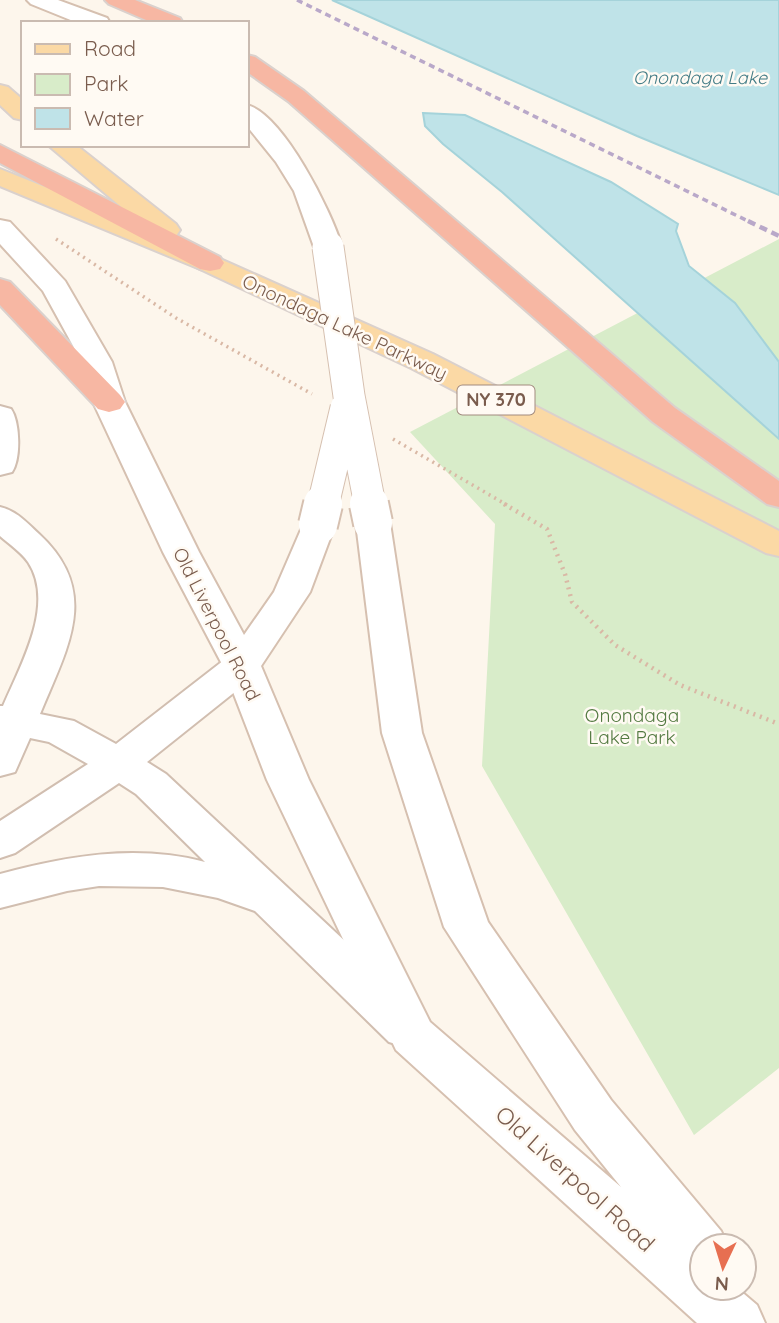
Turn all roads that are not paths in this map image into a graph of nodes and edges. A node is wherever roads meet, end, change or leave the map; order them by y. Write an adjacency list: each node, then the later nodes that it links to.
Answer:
1 (38, 0): 3 (main road)
2 (116, 0): 4 (highway)
3 (94, 21)
4 (167, 21)
5 (248, 63): 19 (highway)
6 (0, 92): 7 (main road)
7 (21, 111)
8 (248, 113): 15 (main road, bridge)
9 (62, 147): 13 (main road, NY 370)
10 (0, 153): 13 (highway)
11 (0, 177): 13 (main road, NY 370)
12 (0, 228): 16 (main road, Old Liverpool Road)
13 (209, 263): 21 (main road, Onondaga Lake Parkway / NY 370)
14 (0, 288): 16 (highway)
15 (349, 396): 22 (main road, bridge); 30 (main road, bridge)
16 (109, 402): 22 (main road, Old Liverpool Road)
17 (0, 416): 18 (main road)
18 (0, 465)
19 (779, 497)
20 (0, 517): 23 (main road)
21 (779, 545)
22 (242, 666): 25 (main road); 29 (main road, Old Liverpool Road)
23 (8, 721): 24 (main road); 25 (main road, Old Liverpool Road)
24 (0, 762)
25 (119, 763): 26 (main road); 28 (main road, Old Liverpool Road)
26 (0, 842)
27 (0, 891): 28 (main road)
28 (276, 902): 29 (main road, Old Liverpool Road)
29 (413, 1035): 32 (main road, Old Liverpool Road)
30 (689, 1232)
31 (746, 1302): 33 (main road)
32 (737, 1323)
33 (763, 1323)

